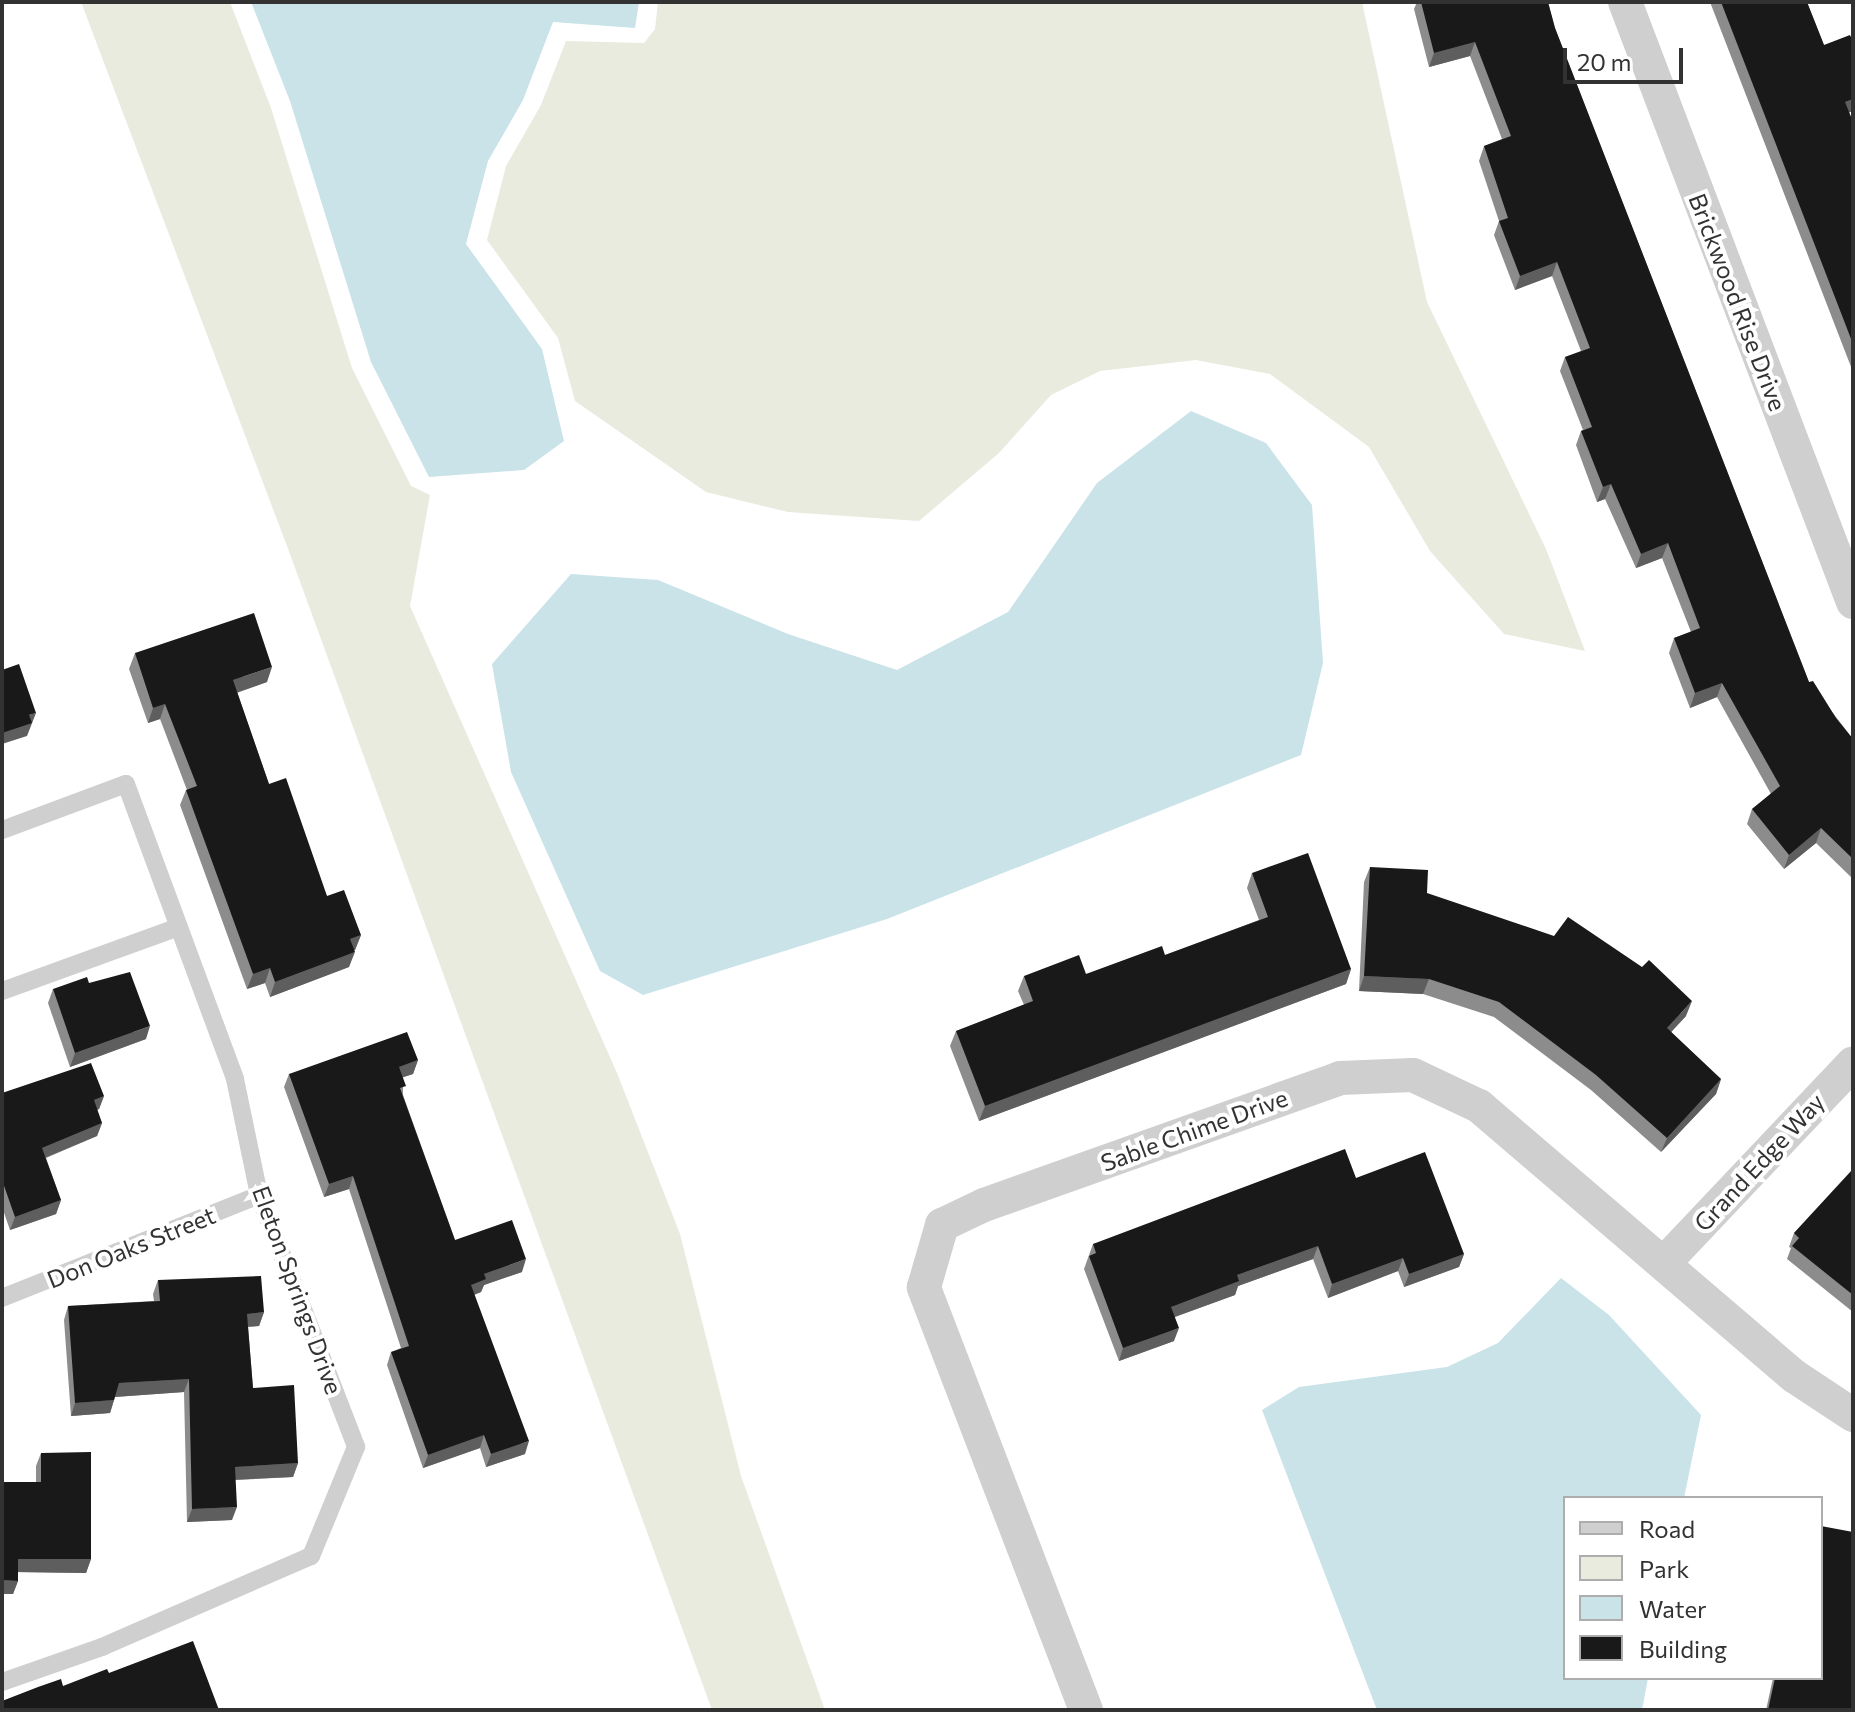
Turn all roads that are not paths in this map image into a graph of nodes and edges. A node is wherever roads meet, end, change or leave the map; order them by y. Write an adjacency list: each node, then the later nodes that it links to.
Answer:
1 (1625, 2): 2 (street, Brickwood Rise Drive)
2 (1853, 602)
3 (2, 830): 4 (lane, Eleton Springs Drive)
4 (179, 927): 5 (lane); 7 (lane, Eleton Springs Drive)
5 (2, 991)
6 (1853, 1063): 8 (street, Grand Edge Way)
7 (259, 1195): 9 (lane, Don Oaks Street); 11 (lane, Eleton Springs Drive)
8 (1666, 1261): 10 (street, Sable Chime Drive); 12 (street, Sable Chime Drive)
9 (2, 1298)
10 (1853, 1415)
11 (2, 1682)
12 (1086, 1710)

